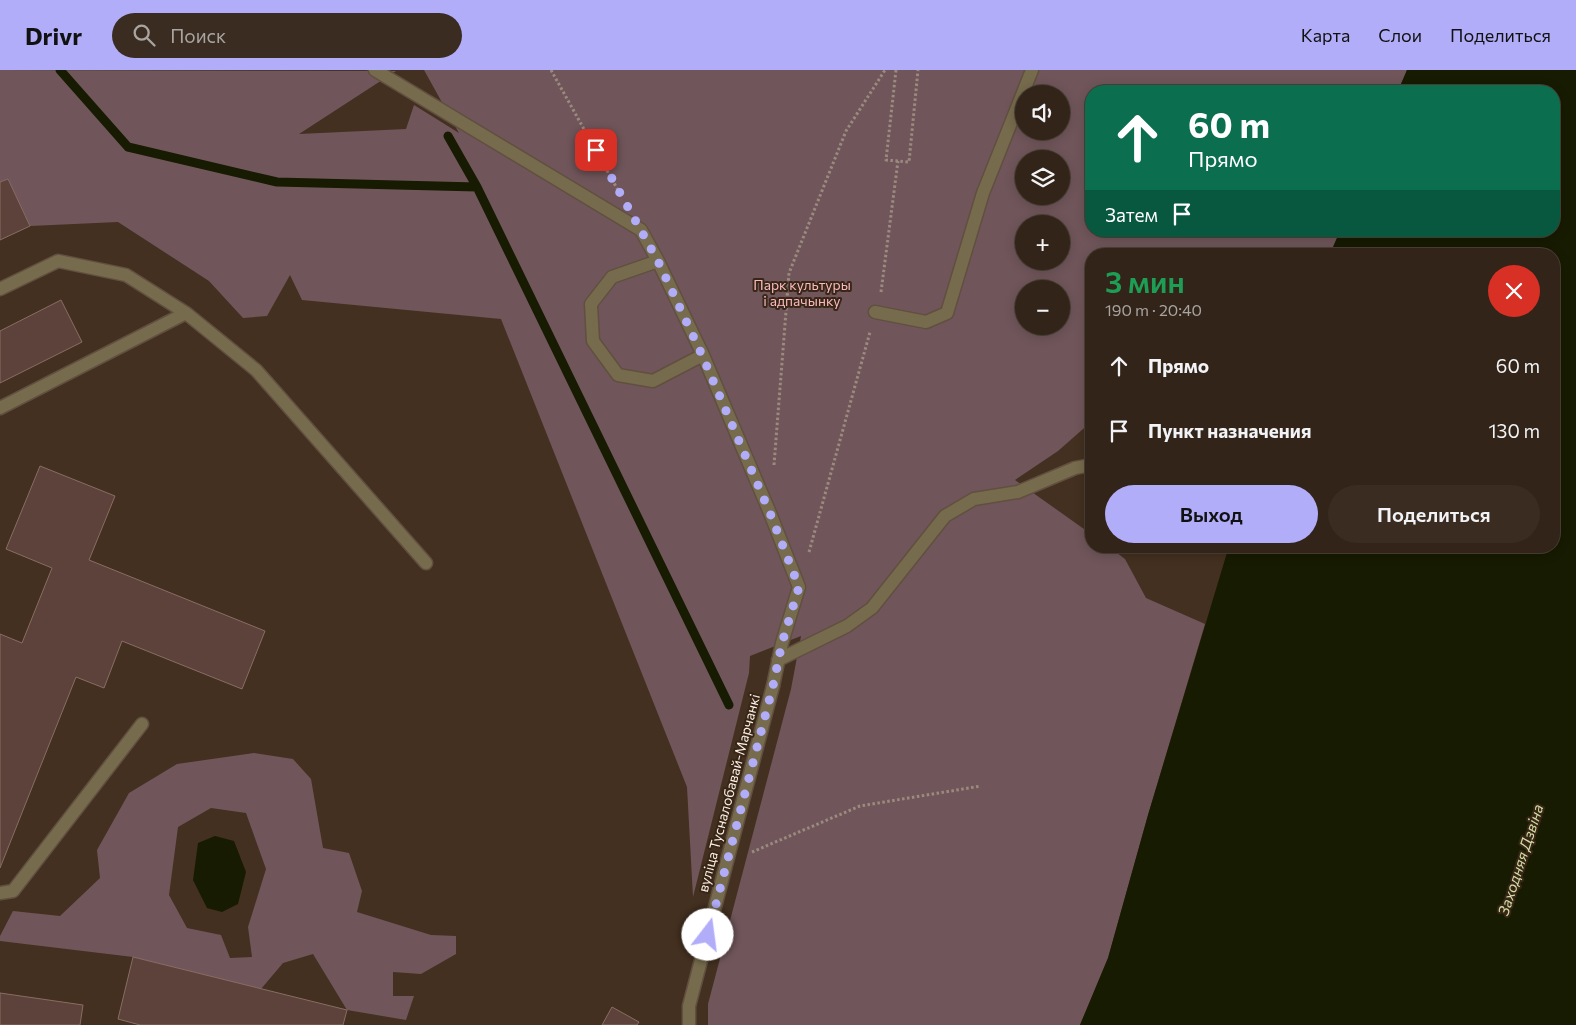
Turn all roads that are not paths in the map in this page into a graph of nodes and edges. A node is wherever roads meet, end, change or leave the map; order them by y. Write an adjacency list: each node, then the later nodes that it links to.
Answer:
1 (375, 70): 3 (street)
2 (1032, 70): 5 (street)
3 (658, 261): 7 (street); 7 (street)
4 (0, 289): 6 (street)
5 (875, 312)
6 (186, 313): 8 (street); 10 (street)
7 (702, 355): 11 (street, вуліца Тусналобавай-Марчанкі)
8 (0, 408)
9 (1085, 466): 11 (street)
10 (426, 563)
11 (778, 660): 14 (street, вуліца Тусналобавай-Марчанкі)
12 (142, 724): 13 (street)
13 (0, 893)
14 (689, 1025)

